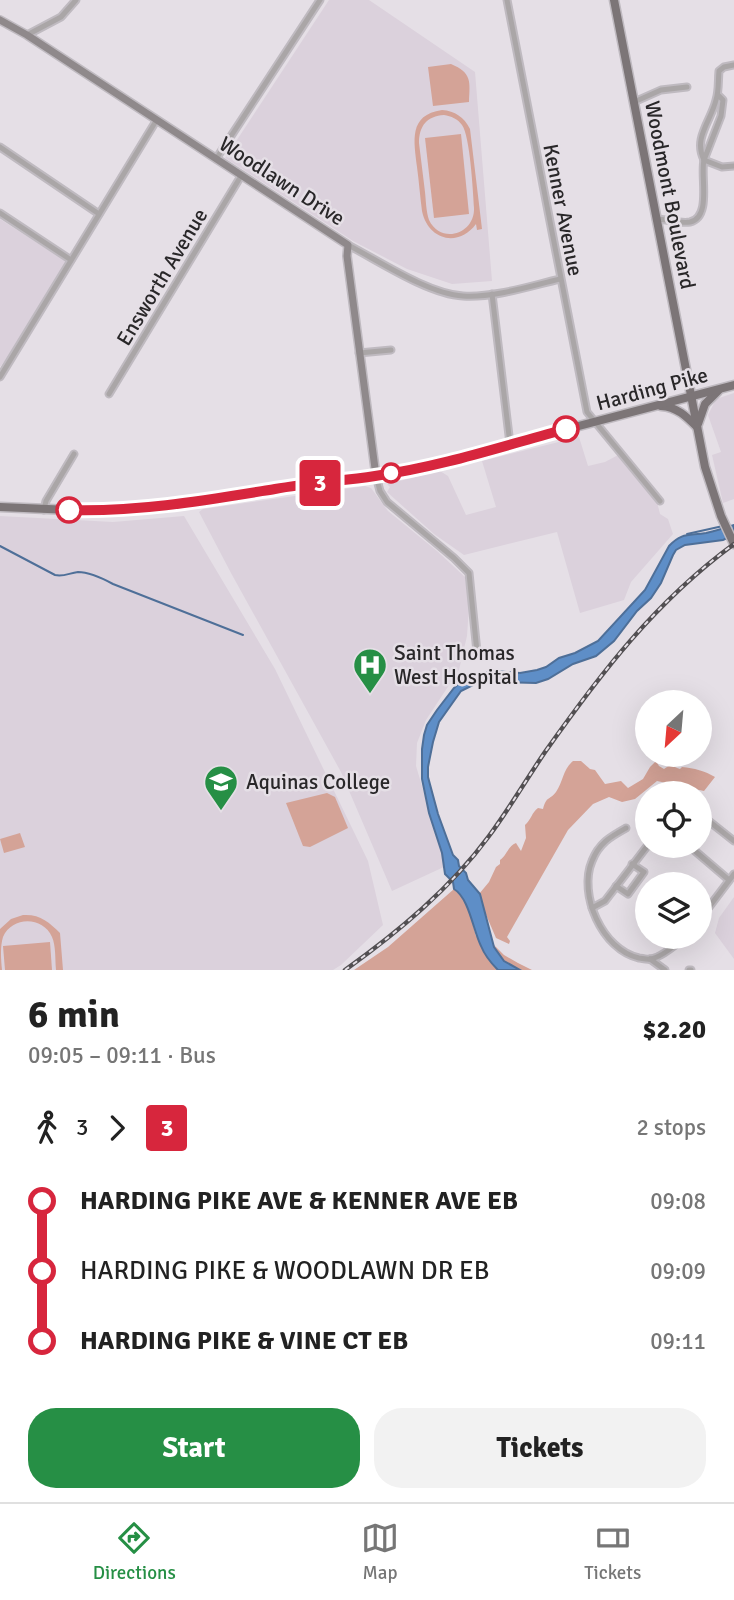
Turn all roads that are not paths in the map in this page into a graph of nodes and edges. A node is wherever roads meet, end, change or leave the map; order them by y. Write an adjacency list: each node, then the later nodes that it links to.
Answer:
1 (76, 0): 6 (street)
2 (320, 0): 13 (street)
3 (507, 0): 22 (street, Kenner Avenue)
4 (614, 0): 10 (main road, Woodmont Boulevard)
5 (0, 20): 6 (main road, Woodlawn Drive)
6 (27, 35): 11 (main road, Woodlawn Drive)
7 (734, 65): 9 (street)
8 (687, 87): 10 (street)
9 (718, 95): 14 (street); 14 (street)
10 (634, 102): 19 (main road, Woodmont Boulevard)
11 (156, 121): 13 (main road, Woodlawn Drive); 18 (street)
12 (0, 147): 18 (street)
13 (216, 159): 16 (main road, Woodlawn Drive)
14 (705, 160): 15 (street); 19 (street)
15 (734, 166)
16 (241, 176): 20 (main road, Woodlawn Drive); 29 (street, Ensworth Avenue)
17 (0, 213): 21 (street)
18 (99, 214): 21 (street)
19 (656, 219): 30 (main road, Woodmont Boulevard)
20 (348, 245): 23 (street); 25 (main road, Woodlawn Drive)
21 (71, 260): 26 (street)
22 (560, 279): 23 (street); 32 (street, Kenner Avenue)
23 (492, 294): 34 (street)
24 (391, 350): 25 (street)
25 (359, 353): 36 (main road, Woodlawn Drive)
26 (0, 377)
27 (734, 385): 28 (main road, Harding Pike)
28 (722, 389): 30 (main road, Harding Pike); 33 (main road)
29 (109, 394)
30 (691, 397): 31 (main road, Harding Pike); 33 (main road, Woodmont Boulevard)
31 (655, 406): 32 (main road, Harding Pike); 33 (main road)
32 (597, 422): 34 (main road, Harding Pike); 37 (street, Kenner Avenue)
33 (697, 427): 40 (main road, Woodmont Boulevard)
34 (510, 444): 36 (main road, Harding Pike)
35 (74, 454): 39 (street)
36 (376, 476): 39 (main road, Harding Pike); 41 (street)
37 (660, 501)
38 (0, 507): 39 (main road, Harding Pike)
39 (44, 510)
40 (734, 544)
41 (477, 652)
42 (712, 824): 44 (street)
43 (626, 828): 52 (street)
44 (734, 841)
45 (637, 858): 47 (street)
46 (703, 858): 49 (street)
47 (632, 864): 50 (street); 50 (street)
48 (734, 874): 49 (street)
49 (729, 880): 51 (street)
50 (616, 886): 52 (street)
51 (712, 903)
52 (592, 908): 54 (street)
53 (669, 949): 54 (street)
54 (650, 960): 55 (street)
55 (665, 970)

